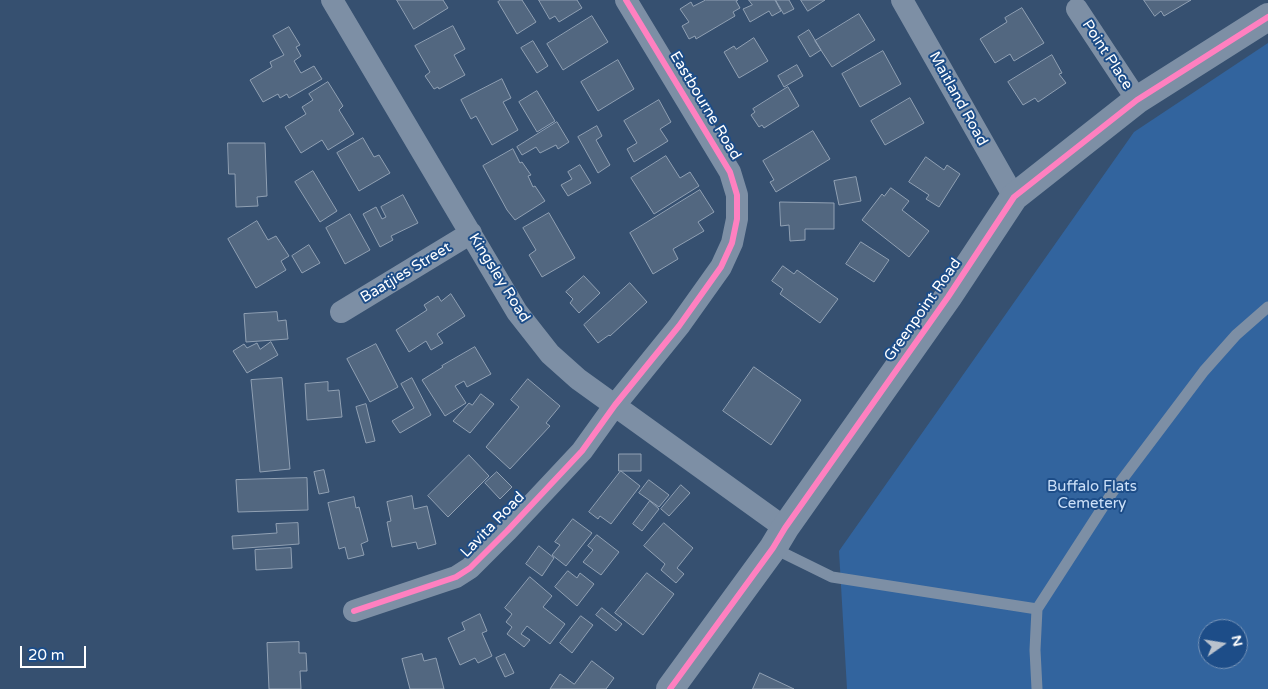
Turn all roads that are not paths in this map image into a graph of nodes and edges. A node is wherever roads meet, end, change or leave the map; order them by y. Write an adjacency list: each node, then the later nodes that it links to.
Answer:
1 (332, 0): 8 (street, Kingsley Road)
2 (626, 0): 11 (street, Eastbourne Road)
3 (902, 0): 7 (street, Maitland Road)
4 (1077, 9): 6 (street, Point Place)
5 (1268, 18): 6 (street, Greenpoint Road)
6 (1137, 100): 7 (street, Greenpoint Road)
7 (1014, 197): 12 (street, Greenpoint Road)
8 (471, 234): 10 (street, Baatjies Street); 11 (street, Kingsley Road)
9 (1268, 308): 13 (lane)
10 (341, 312)
11 (616, 405): 12 (street, Kingsley Road); 14 (street, Lavita Road)
12 (779, 538): 13 (lane); 15 (street, Greenpoint Road)
13 (1037, 609): 16 (lane)
14 (354, 611)
15 (670, 689)
16 (1037, 689)

